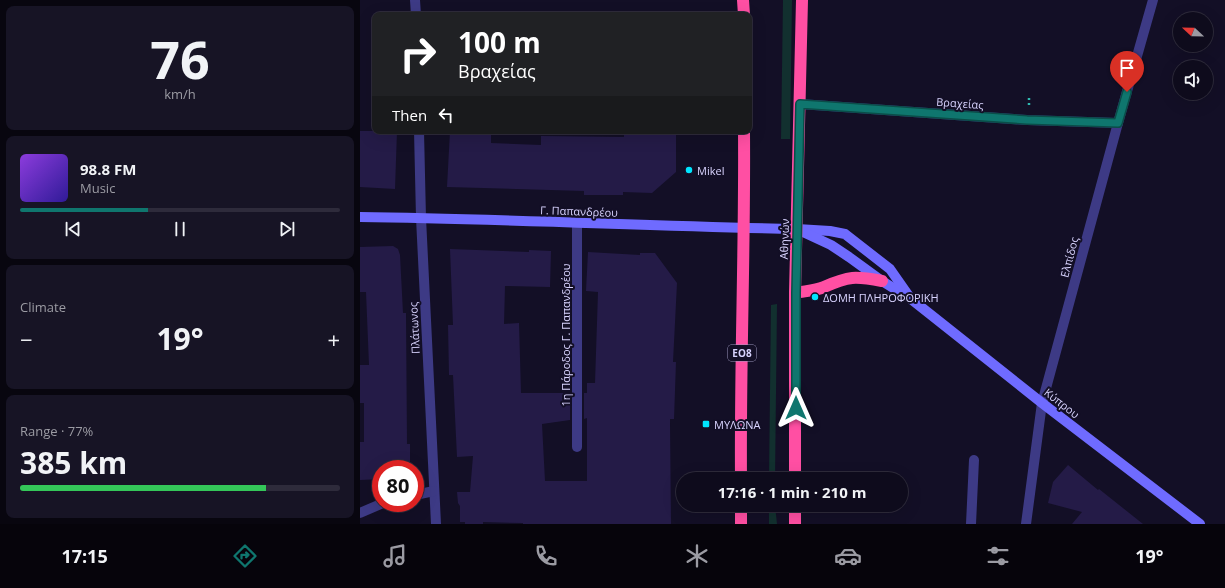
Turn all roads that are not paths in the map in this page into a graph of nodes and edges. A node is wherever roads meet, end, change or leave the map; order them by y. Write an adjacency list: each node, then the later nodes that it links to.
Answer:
1 (415, 0): 5 (street)
2 (744, 0): 6 (highway)
3 (802, 0): 7 (highway, Αθηνών)
4 (1153, 0): 8 (street, Ελπίδος)
5 (416, 12)
6 (744, 12)
7 (800, 104): 8 (street, Βραχείας); 15 (highway, Αθηνών)
8 (1118, 123): 19 (street, Ελπίδος)
9 (419, 134): 12 (street, Πλάτωνος)
10 (744, 134): 14 (highway, ΕΟ8)
11 (360, 218): 12 (street, Γ. Παπανδρέου)
12 (421, 218): 13 (street, Γ. Παπανδρέου); 24 (street, Πλάτωνος)
13 (577, 224): 14 (street, Γ. Παπανδρέου); 20 (street, 1η Πάροδος Γ. Παπανδρέου)
14 (744, 228): 15 (street, Γ. Παπανδρέου); 22 (highway, ΕΟ8)
15 (797, 229): 16 (street, Κύπρου); 17 (highway, Αθηνών); 18 (street, Κύπρου)
16 (882, 281): 17 (highway); 18 (street, Κύπρου)
17 (796, 293): 23 (highway, Αθηνών)
18 (911, 299): 19 (street, Κύπρου)
19 (1042, 403): 34 (street, Ελπίδος); 35 (street, Κύπρου)
20 (577, 447)
21 (974, 460): 33 (street)
22 (741, 472)
23 (795, 472)
24 (434, 491): 25 (street); 30 (street, Πλάτωνος)
25 (424, 493)
26 (372, 508): 29 (street)
27 (741, 512): 31 (highway)
28 (795, 512): 32 (highway)
29 (360, 513)
30 (436, 524)
31 (741, 524)
32 (795, 524)
33 (971, 524)
34 (1026, 524)
35 (1200, 524)

